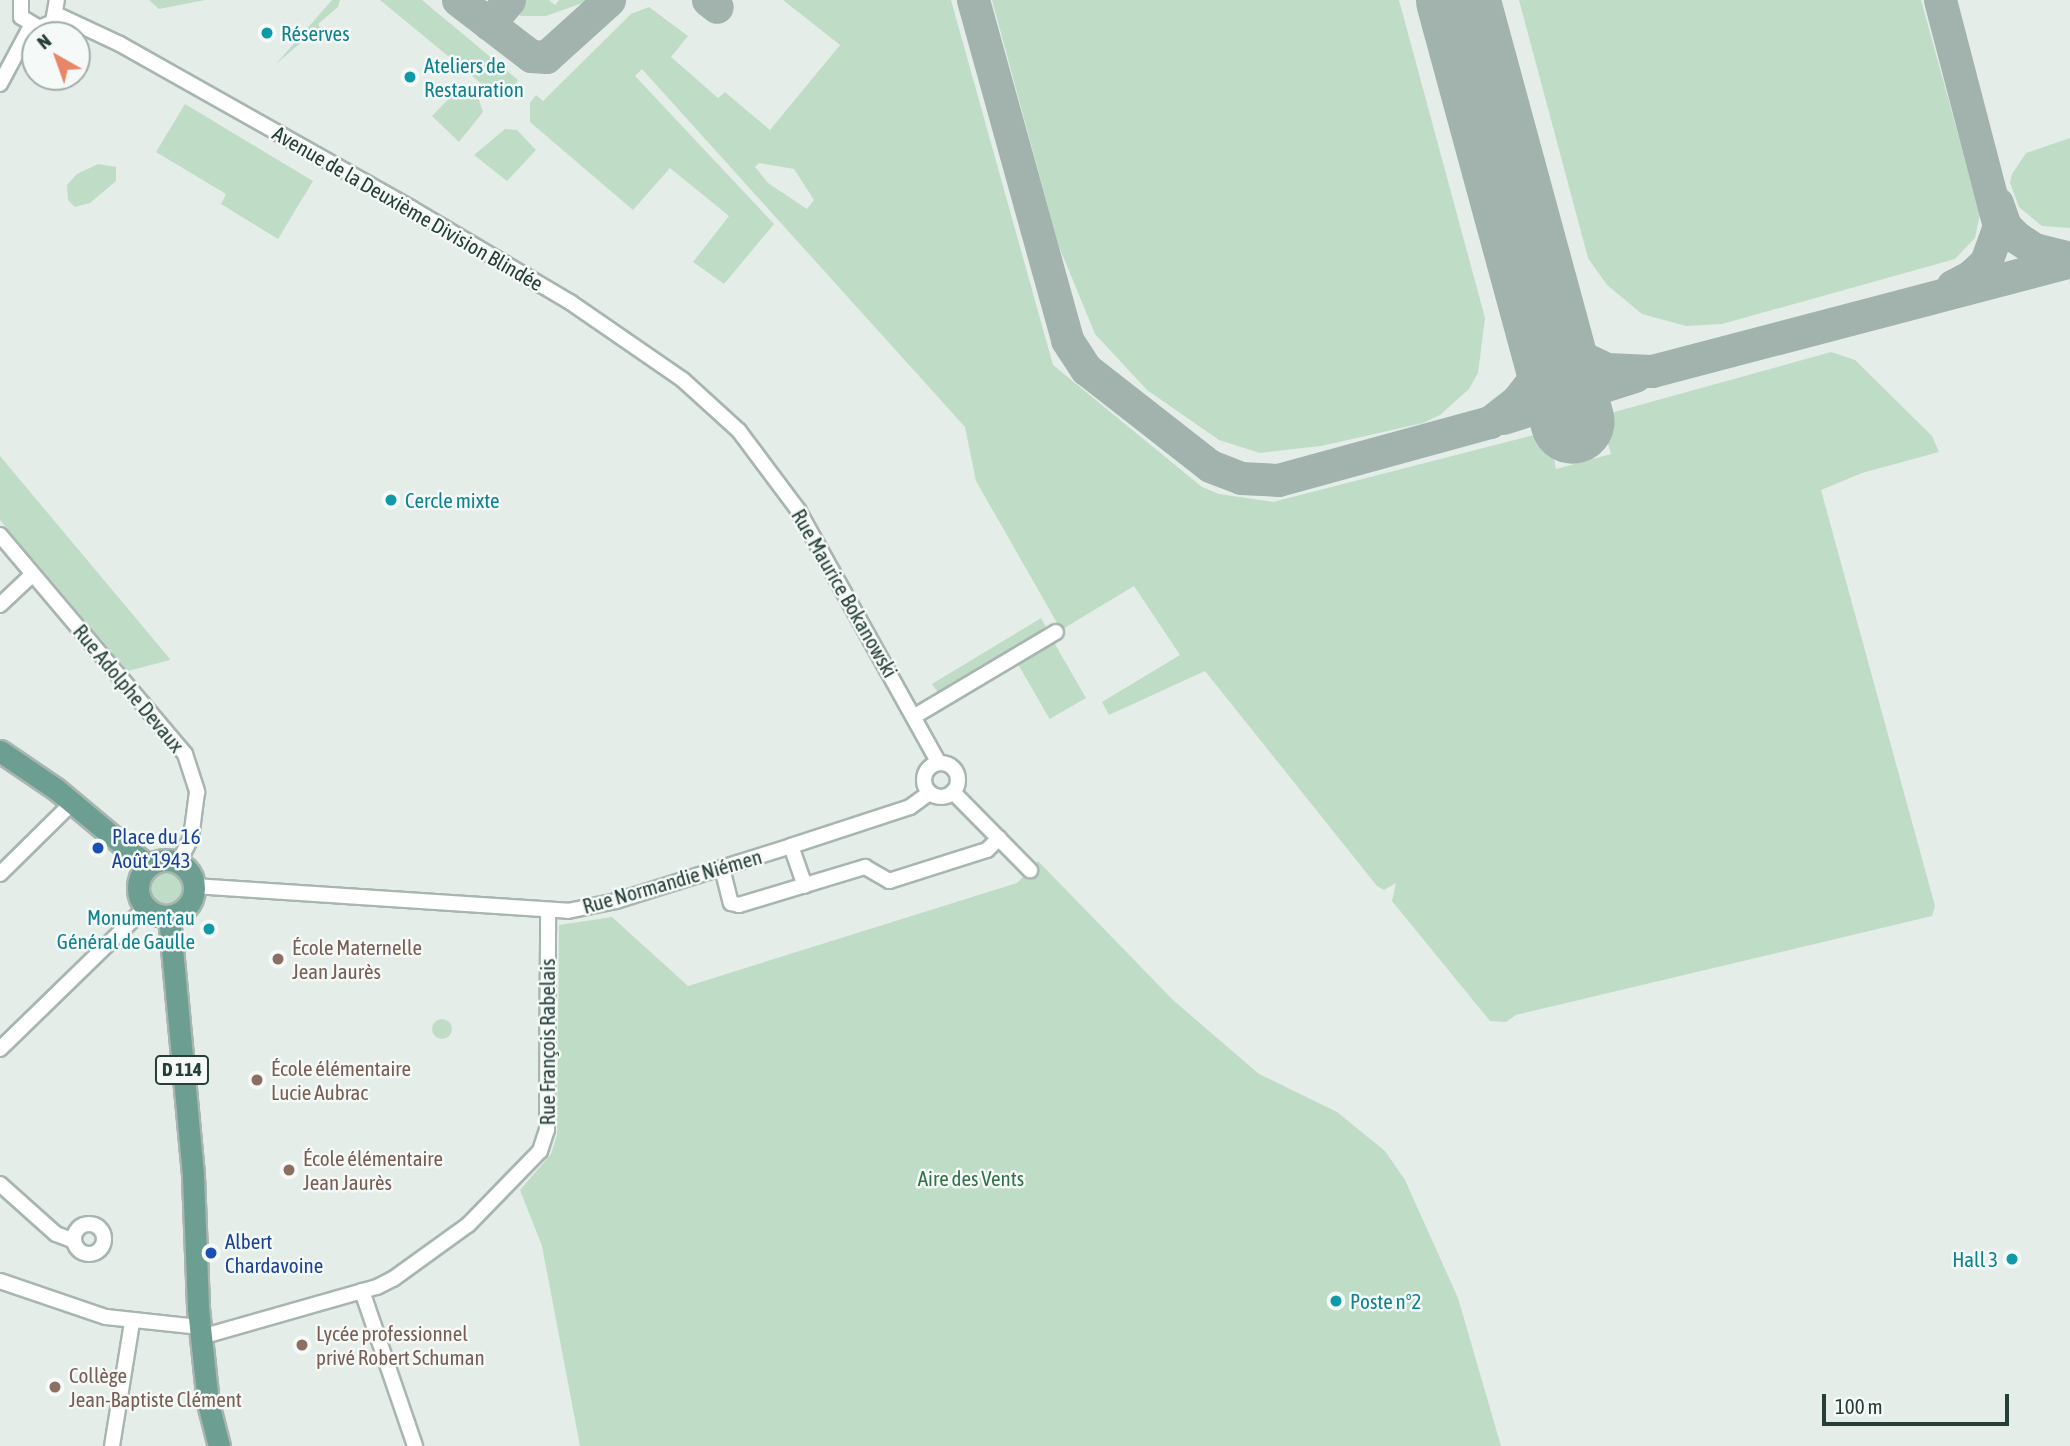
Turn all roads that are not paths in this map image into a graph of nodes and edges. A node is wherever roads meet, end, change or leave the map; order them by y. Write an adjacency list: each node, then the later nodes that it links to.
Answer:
1 (22, 0): 3 (street)
2 (58, 7): 6 (street, Avenue de la Deuxième Division Blindée)
3 (25, 21)
4 (21, 45): 5 (street)
5 (0, 84)
6 (739, 431): 11 (street, Rue Maurice Bokanowski)
7 (0, 535): 8 (street, Rue Adolphe Devaux)
8 (33, 574): 9 (street); 19 (street, Rue Adolphe Devaux)
9 (0, 606)
10 (1056, 632): 11 (street)
11 (915, 716): 13 (street, Rue Maurice Bokanowski)
12 (0, 751): 16 (main road)
13 (938, 762): 14 (street); 15 (street)
14 (953, 792): 15 (street); 17 (street)
15 (929, 793): 18 (street, Rue Normandie Niémen)
16 (73, 802): 20 (main road); 23 (street)
17 (999, 838): 22 (street); 25 (street)
18 (792, 845): 21 (street, Rue Normandie Niémen); 25 (street)
19 (179, 862): 20 (main road); 24 (main road)
20 (148, 866): 26 (main road)
21 (722, 868): 25 (street); 27 (street, Rue Normandie Niémen)
22 (1030, 870)
23 (0, 874)
24 (194, 886): 27 (street, Rue Normandie Niémen); 28 (main road)
25 (804, 886)
26 (146, 907): 28 (main road); 29 (street)
27 (548, 913): 33 (street, Rue François Rabelais)
28 (169, 916): 35 (main road, D 114)
29 (0, 1049)
30 (0, 1184): 31 (street)
31 (74, 1241)
32 (0, 1281): 34 (street)
33 (362, 1291): 35 (street, Rue François Rabelais); 38 (street)
34 (132, 1322): 35 (street); 36 (street)
35 (200, 1332): 37 (main road, D 114)
36 (112, 1446)
37 (219, 1446)
38 (415, 1446)

